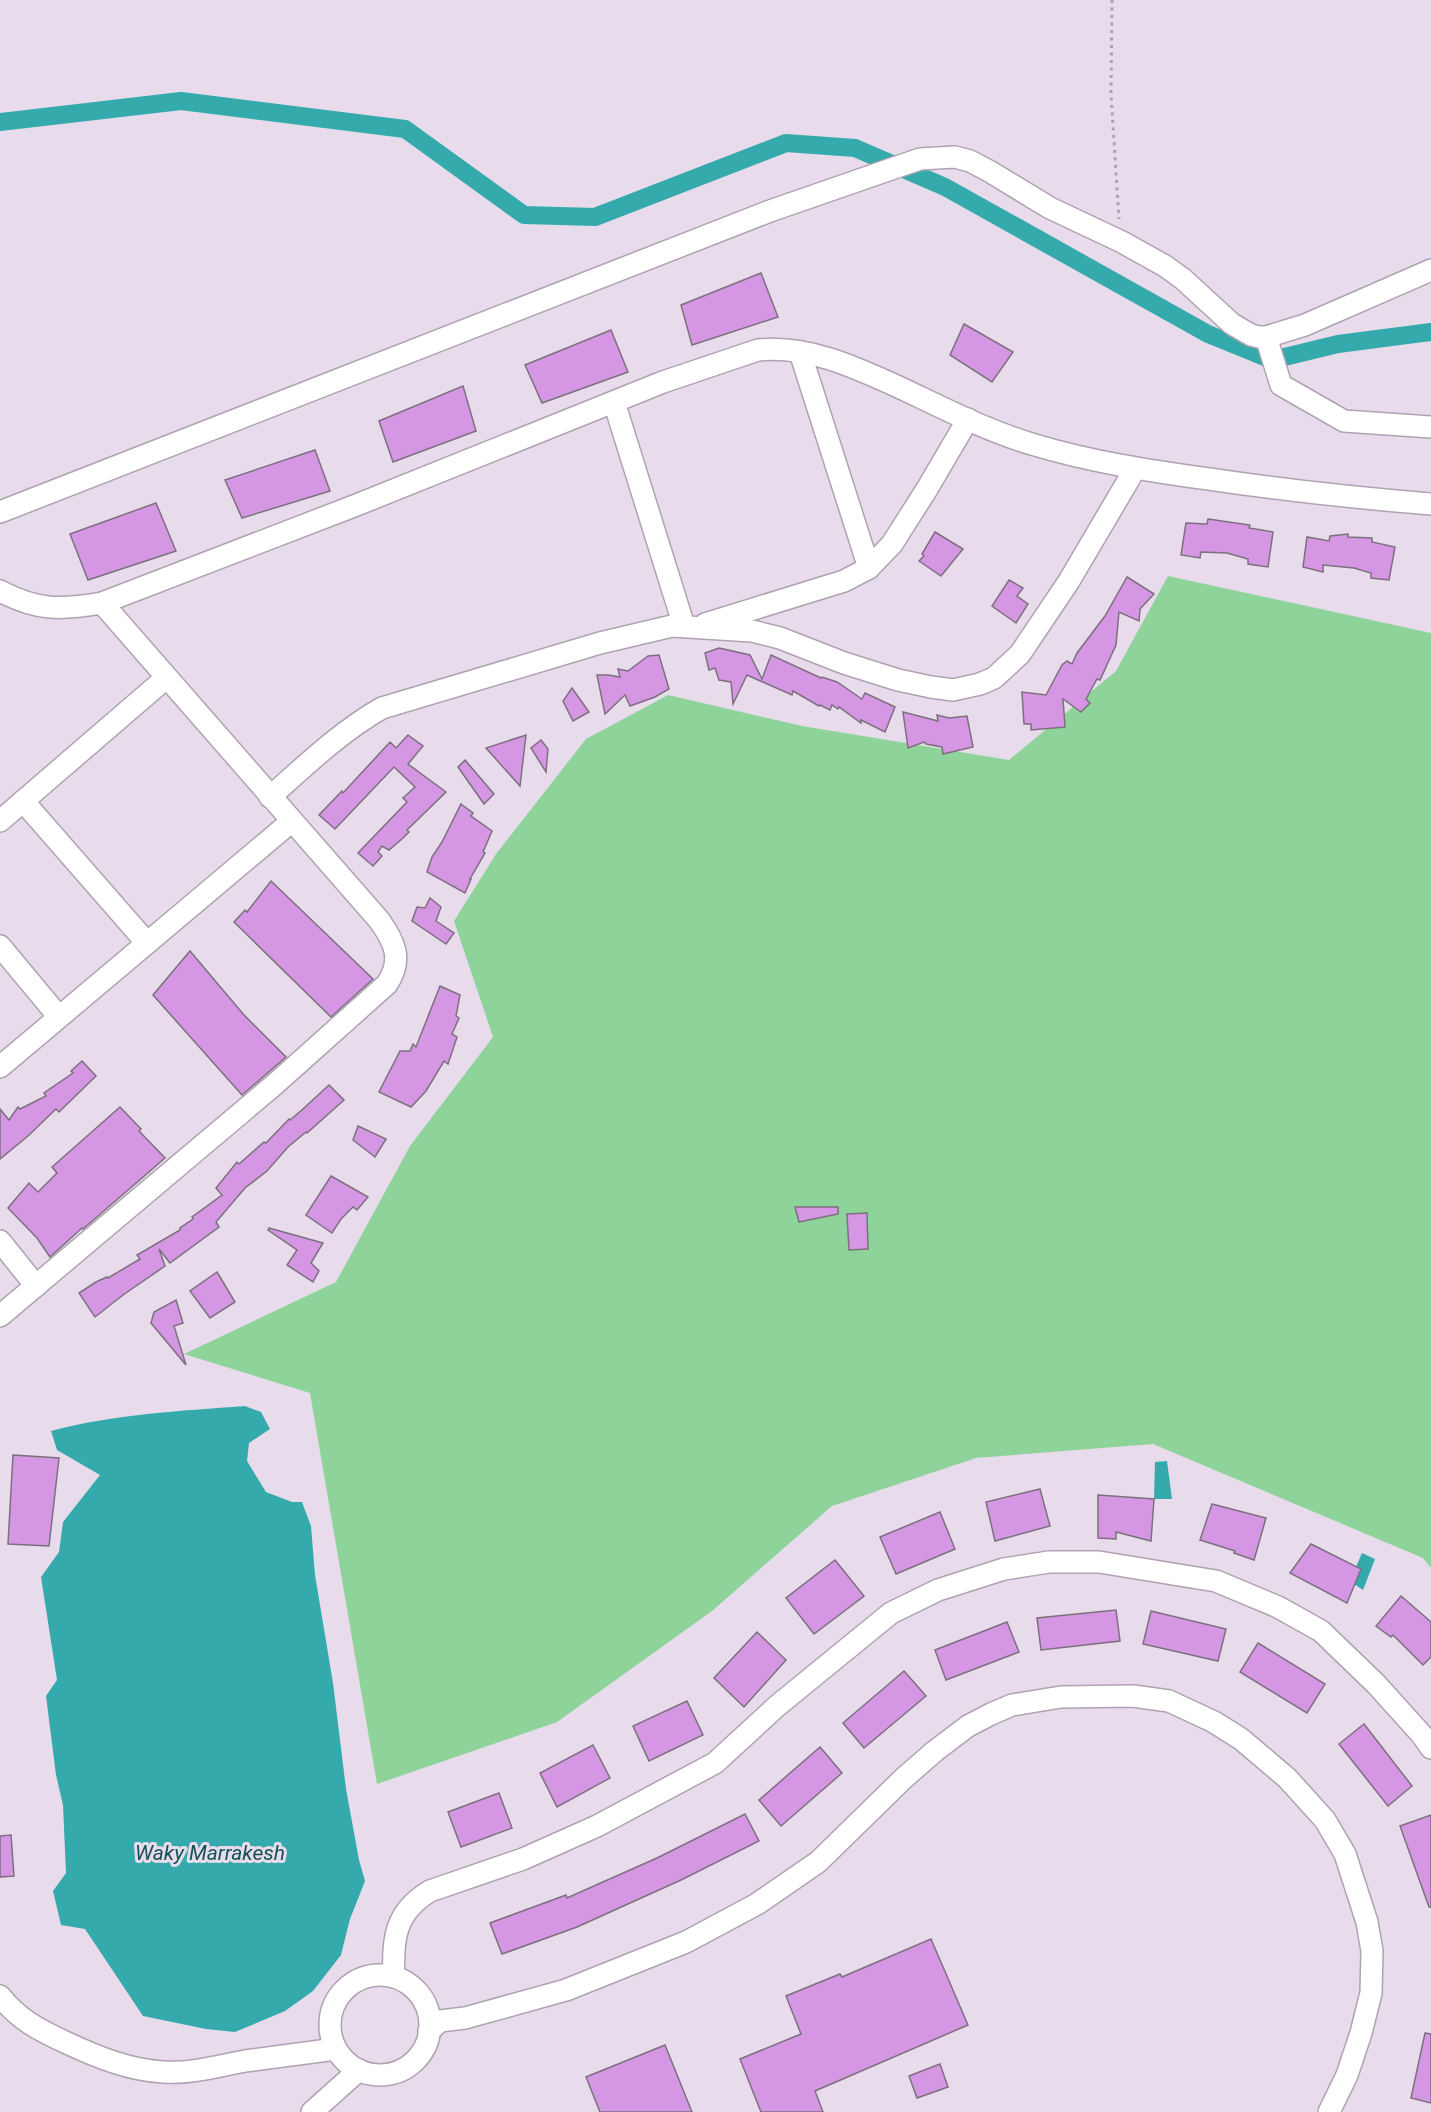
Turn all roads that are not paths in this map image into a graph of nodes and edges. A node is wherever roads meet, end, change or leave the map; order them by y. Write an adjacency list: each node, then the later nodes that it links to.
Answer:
1 (1431, 270): 2 (street)
2 (1267, 337): 6 (street); 9 (street)
3 (800, 352): 4 (street); 5 (street); 10 (street)
4 (614, 402): 12 (street); 13 (street)
5 (968, 419): 7 (street); 10 (street)
6 (1431, 427)
7 (1134, 469): 8 (street); 13 (street)
8 (1431, 504)
9 (0, 512)
10 (869, 568): 13 (street)
11 (0, 591): 12 (street)
12 (102, 603): 14 (street)
13 (691, 626): 15 (street)
14 (166, 678): 15 (street); 16 (street)
15 (270, 797): 18 (street)
16 (23, 801): 17 (street); 19 (street)
17 (0, 820)
18 (292, 821): 19 (street); 24 (street)
19 (147, 943): 21 (street)
20 (0, 946): 21 (street)
21 (59, 1017): 22 (street)
22 (0, 1068)
23 (0, 1241): 24 (street)
24 (36, 1286): 25 (street)
25 (0, 1316)
26 (1431, 1748): 27 (street)
27 (394, 1977): 29 (street); 30 (street)
28 (0, 1996): 30 (street)
29 (429, 2031): 31 (street); 33 (street)
30 (336, 2049): 31 (street)
31 (359, 2070): 32 (street)
32 (312, 2112)
33 (1329, 2112)

